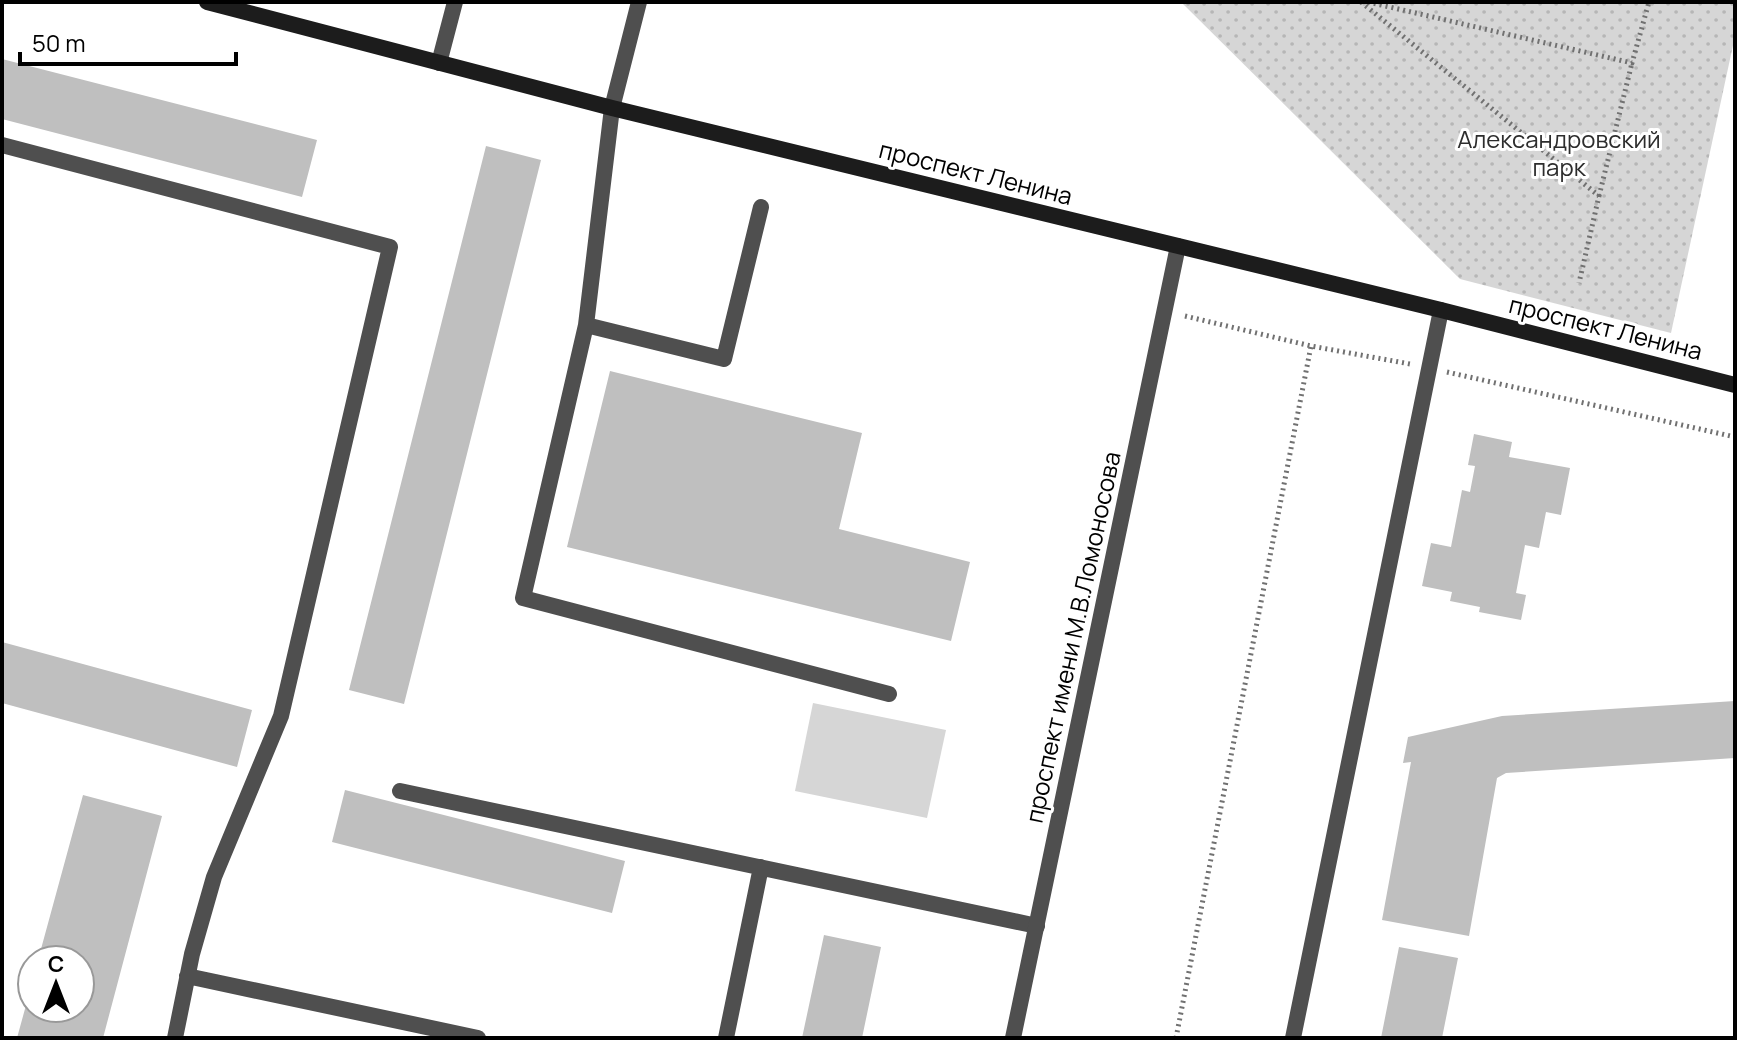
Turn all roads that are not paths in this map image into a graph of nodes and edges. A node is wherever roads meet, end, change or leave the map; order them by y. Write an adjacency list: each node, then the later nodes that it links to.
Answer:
1 (207, 2): 4 (street, проспект Ленина)
2 (455, 2): 4 (street)
3 (639, 2): 5 (street)
4 (439, 63): 5 (street, проспект Ленина)
5 (612, 108): 8 (street, проспект Ленина); 10 (street)
6 (2, 145): 16 (street)
7 (761, 207): 10 (street)
8 (1178, 246): 9 (street, проспект Ленина); 15 (street, проспект имени М.В.Ломоносова)
9 (1441, 310): 11 (street, проспект Ленина); 21 (street)
10 (586, 325): 12 (street)
11 (1735, 385)
12 (889, 694)
13 (400, 791): 14 (street)
14 (761, 867): 15 (street); 19 (street)
15 (1037, 926): 20 (street, проспект имени М.В.Ломоносова)
16 (187, 976): 17 (street); 18 (street)
17 (175, 1038)
18 (478, 1038)
19 (726, 1038)
20 (1013, 1038)
21 (1293, 1038)

